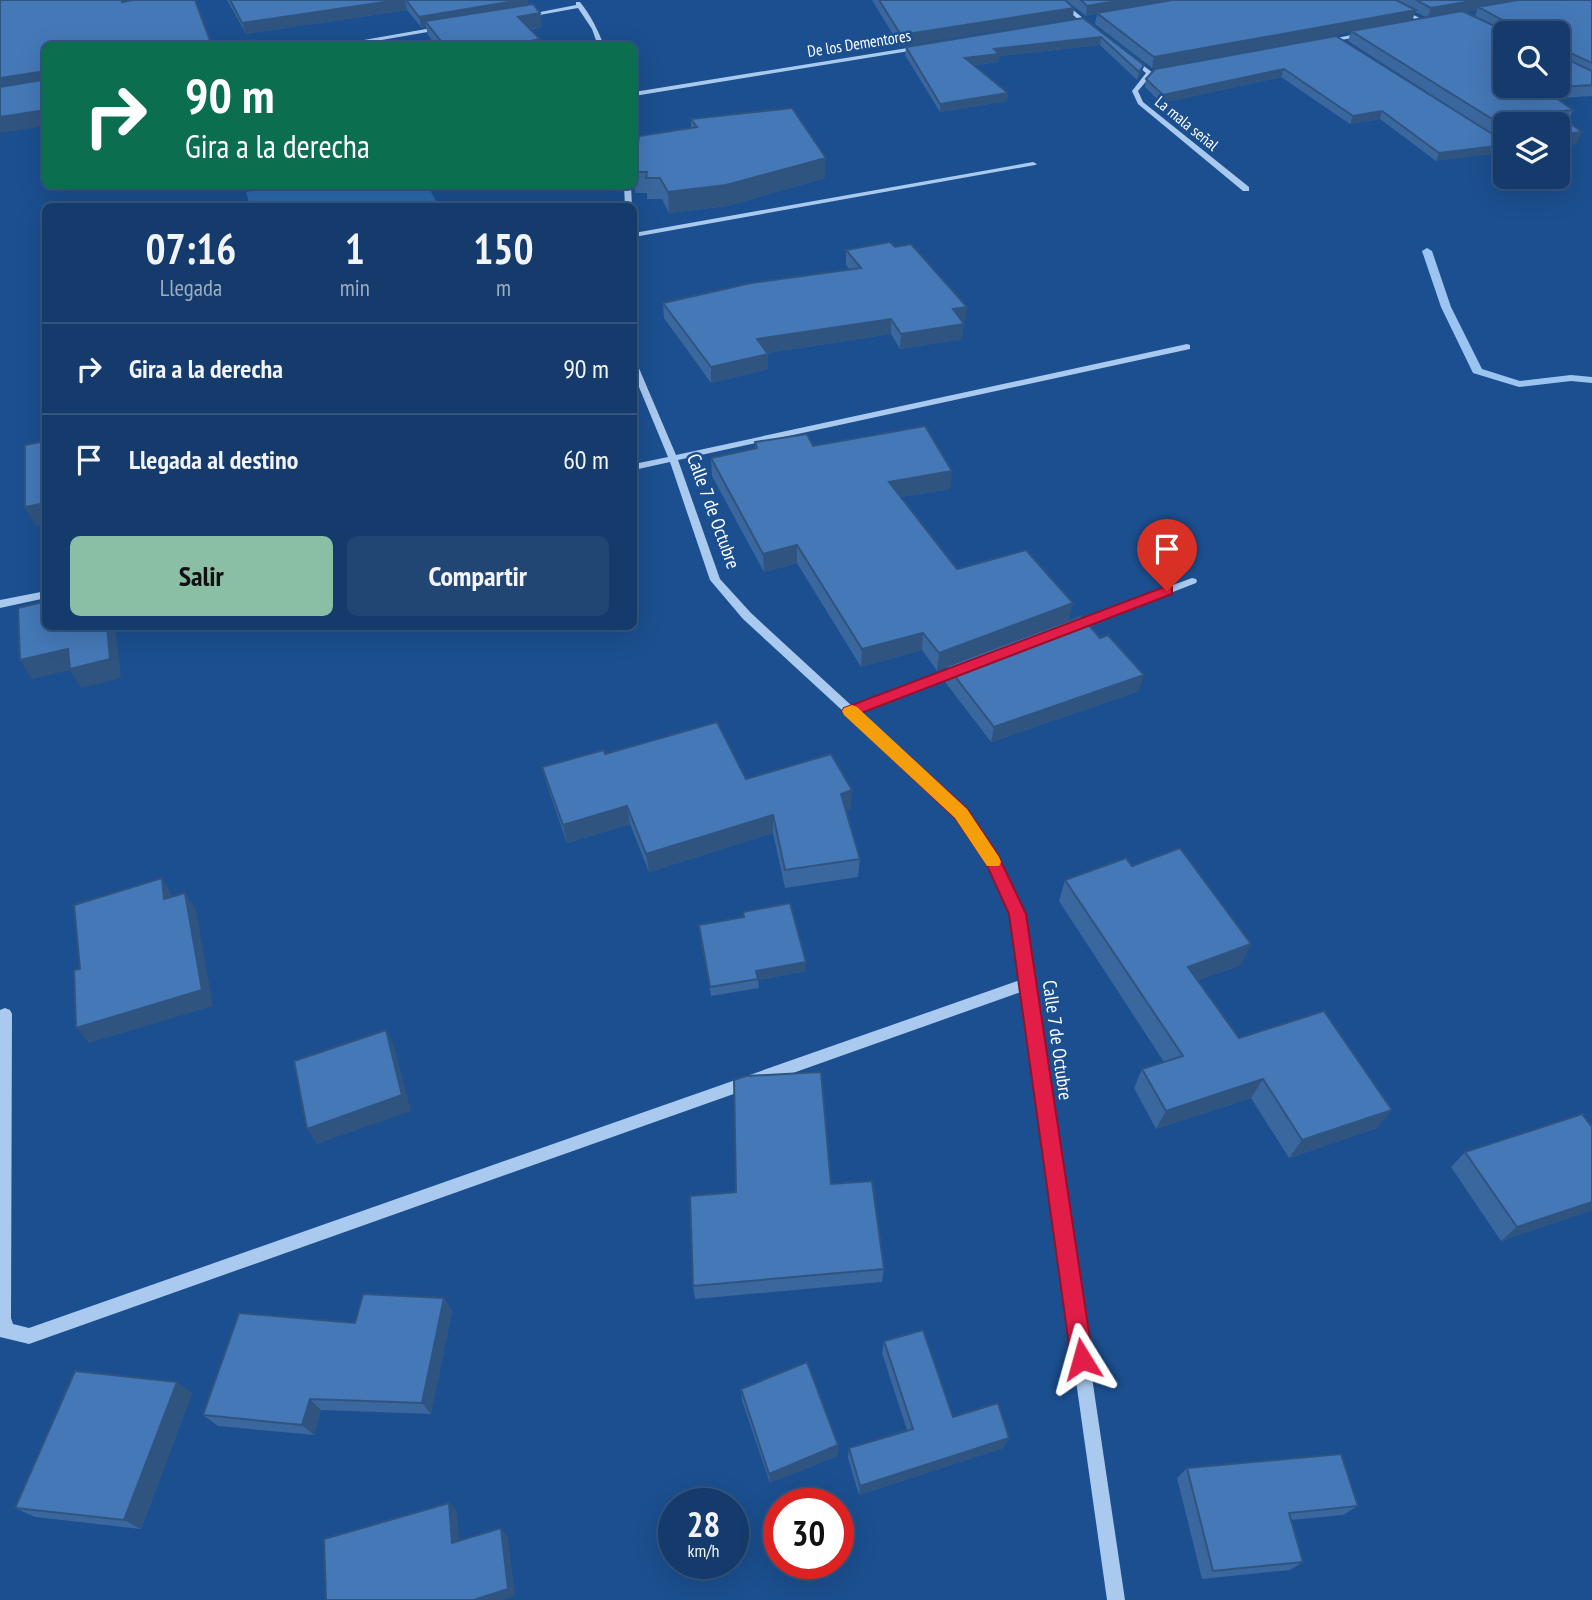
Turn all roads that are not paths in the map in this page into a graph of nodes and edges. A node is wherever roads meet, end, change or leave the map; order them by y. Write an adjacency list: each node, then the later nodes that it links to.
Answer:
1 (575, 0): 4 (street)
2 (1058, 0): 7 (street)
3 (1381, 0): 10 (street)
4 (581, 6): 5 (street); 17 (street)
5 (512, 17)
6 (1092, 20): 7 (street)
7 (1083, 21): 9 (street); 14 (street)
8 (1437, 21): 10 (street)
9 (1069, 23)
10 (1426, 23): 11 (street)
11 (1413, 25)
12 (457, 26): 16 (street)
13 (1374, 32): 15 (street)
14 (1102, 36)
15 (1335, 40): 18 (street); 20 (street)
16 (358, 42)
17 (600, 42)
18 (1322, 42)
19 (933, 46): 24 (street, De los Dementores)
20 (1347, 47)
21 (1122, 51): 23 (street, La mala señal)
22 (1164, 71): 23 (street)
23 (1150, 73): 26 (street, La mala señal)
24 (637, 94)
25 (1033, 164): 27 (street)
26 (1246, 189)
27 (637, 234)
28 (1187, 347): 30 (street)
29 (637, 373): 30 (street, Calle 7 de Octubre)
30 (673, 458): 31 (street); 37 (street, Calle 7 de Octubre)
31 (637, 466)
32 (1192, 581): 35 (street)
33 (42, 595): 34 (street)
34 (0, 604)
35 (1065, 630)
36 (976, 663): 37 (street)
37 (850, 711): 38 (street, Calle 7 de Octubre)
38 (1029, 983): 39 (street); 40 (street, Calle 7 de Octubre)
39 (5, 1014)
40 (1116, 1600)

